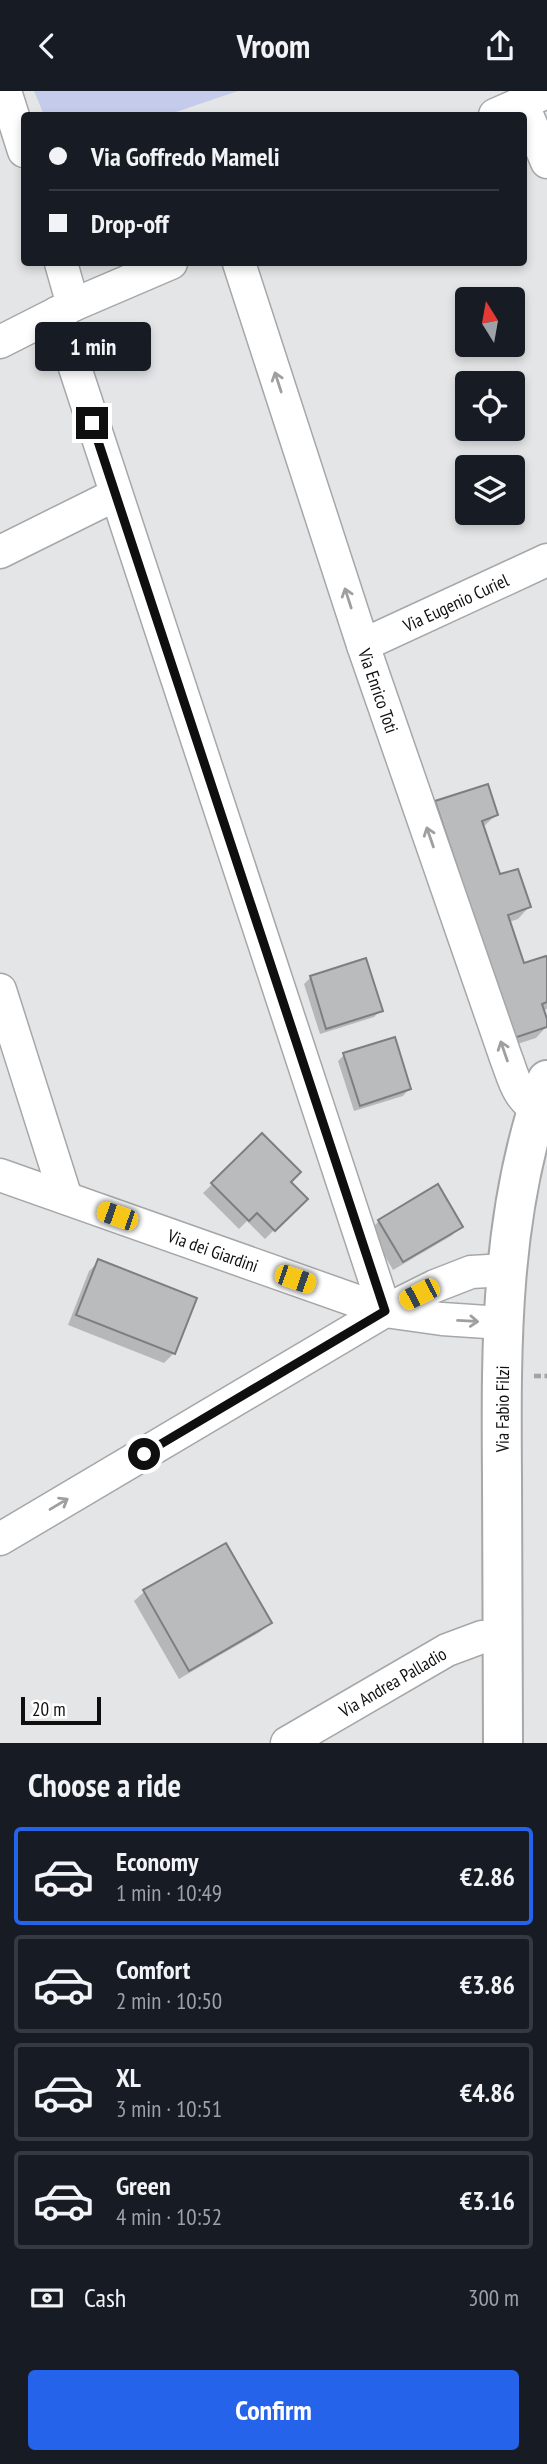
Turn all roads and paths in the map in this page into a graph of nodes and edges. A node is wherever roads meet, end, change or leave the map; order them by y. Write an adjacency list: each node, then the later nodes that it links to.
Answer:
1 (5, 91): 3 (street)
2 (528, 100): 4 (street)
3 (21, 142)
4 (547, 162)
5 (61, 266): 8 (street)
6 (153, 266): 8 (street)
7 (240, 266): 13 (street, Via Enrico Toti, one-way to 7)
8 (65, 309): 9 (street); 10 (street)
9 (0, 342)
10 (115, 495): 11 (street); 19 (street)
11 (0, 552)
12 (547, 560): 13 (street, Via Eugenio Curiel)
13 (363, 645): 15 (street, Via Enrico Toti, one-way to 13)
14 (0, 990): 17 (street)
15 (542, 1094): 18 (street, Via Fabio Filzi)
16 (0, 1175): 17 (street, Via dei Giardini)
17 (66, 1198): 19 (street, Via dei Giardini)
18 (506, 1270): 19 (street); 20 (street, Via Fabio Filzi)
19 (385, 1311): 20 (street, Via dei Giardini, one-way to 20); 21 (street, one-way to 19)
20 (502, 1323): 22 (street, Via Fabio Filzi)
21 (0, 1539)
22 (503, 1639): 23 (street, Via Andrea Palladio); 24 (street, Via Fabio Filzi)
23 (287, 1743)
24 (503, 1743)

